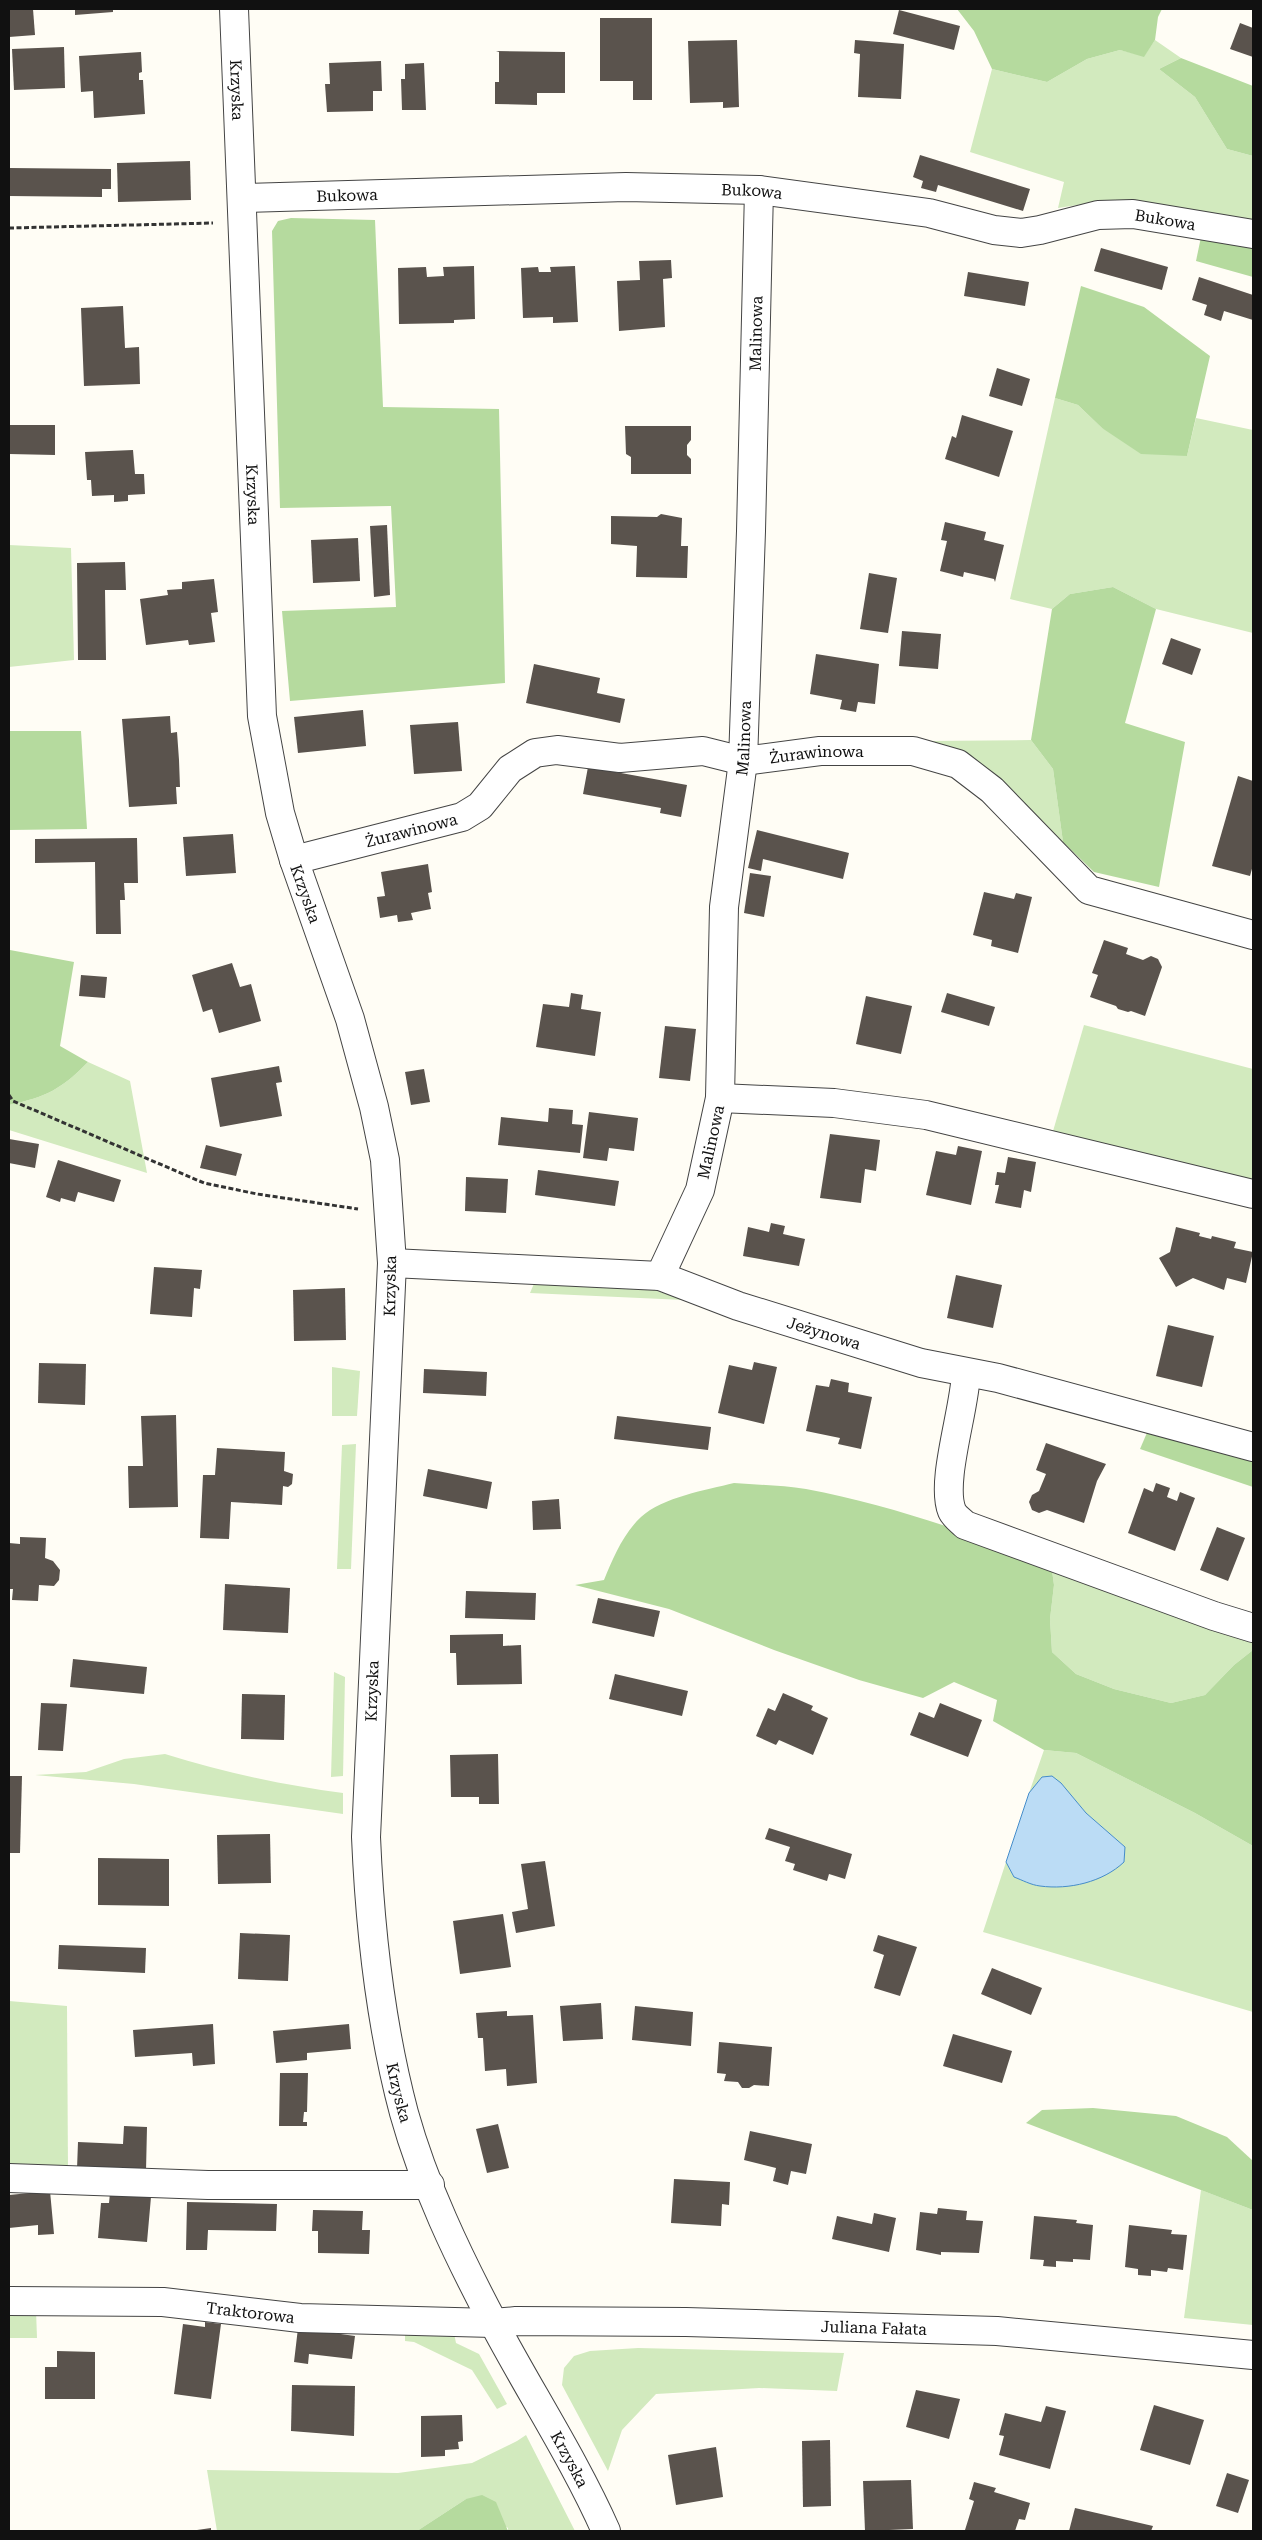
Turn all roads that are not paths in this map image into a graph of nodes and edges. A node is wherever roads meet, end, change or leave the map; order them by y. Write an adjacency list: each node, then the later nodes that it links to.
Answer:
1 (234, 9): 3 (street, Krzyska)
2 (759, 190): 3 (street, Bukowa); 4 (street, Bukowa); 5 (street, Malinowa)
3 (243, 210): 6 (street, Krzyska)
4 (1253, 234)
5 (743, 761): 6 (street, Żurawinowa); 7 (street, Żurawinowa); 8 (street, Malinowa)
6 (294, 860): 10 (street, Krzyska)
7 (1253, 936)
8 (720, 1098): 9 (street); 11 (street, Malinowa)
9 (1253, 1194)
10 (392, 1263): 11 (street, Jeżynowa); 16 (street, Krzyska)
11 (660, 1276): 12 (street, Jeżynowa)
12 (966, 1373): 13 (street, Jeżynowa); 14 (street)
13 (1253, 1447)
14 (1253, 1628)
15 (9, 2178): 16 (street)
16 (430, 2186): 18 (street, Krzyska)
17 (9, 2301): 18 (street, Traktorowa)
18 (493, 2323): 19 (street, Juliana Fałata); 20 (street, Krzyska)
19 (1253, 2356)
20 (606, 2531)

